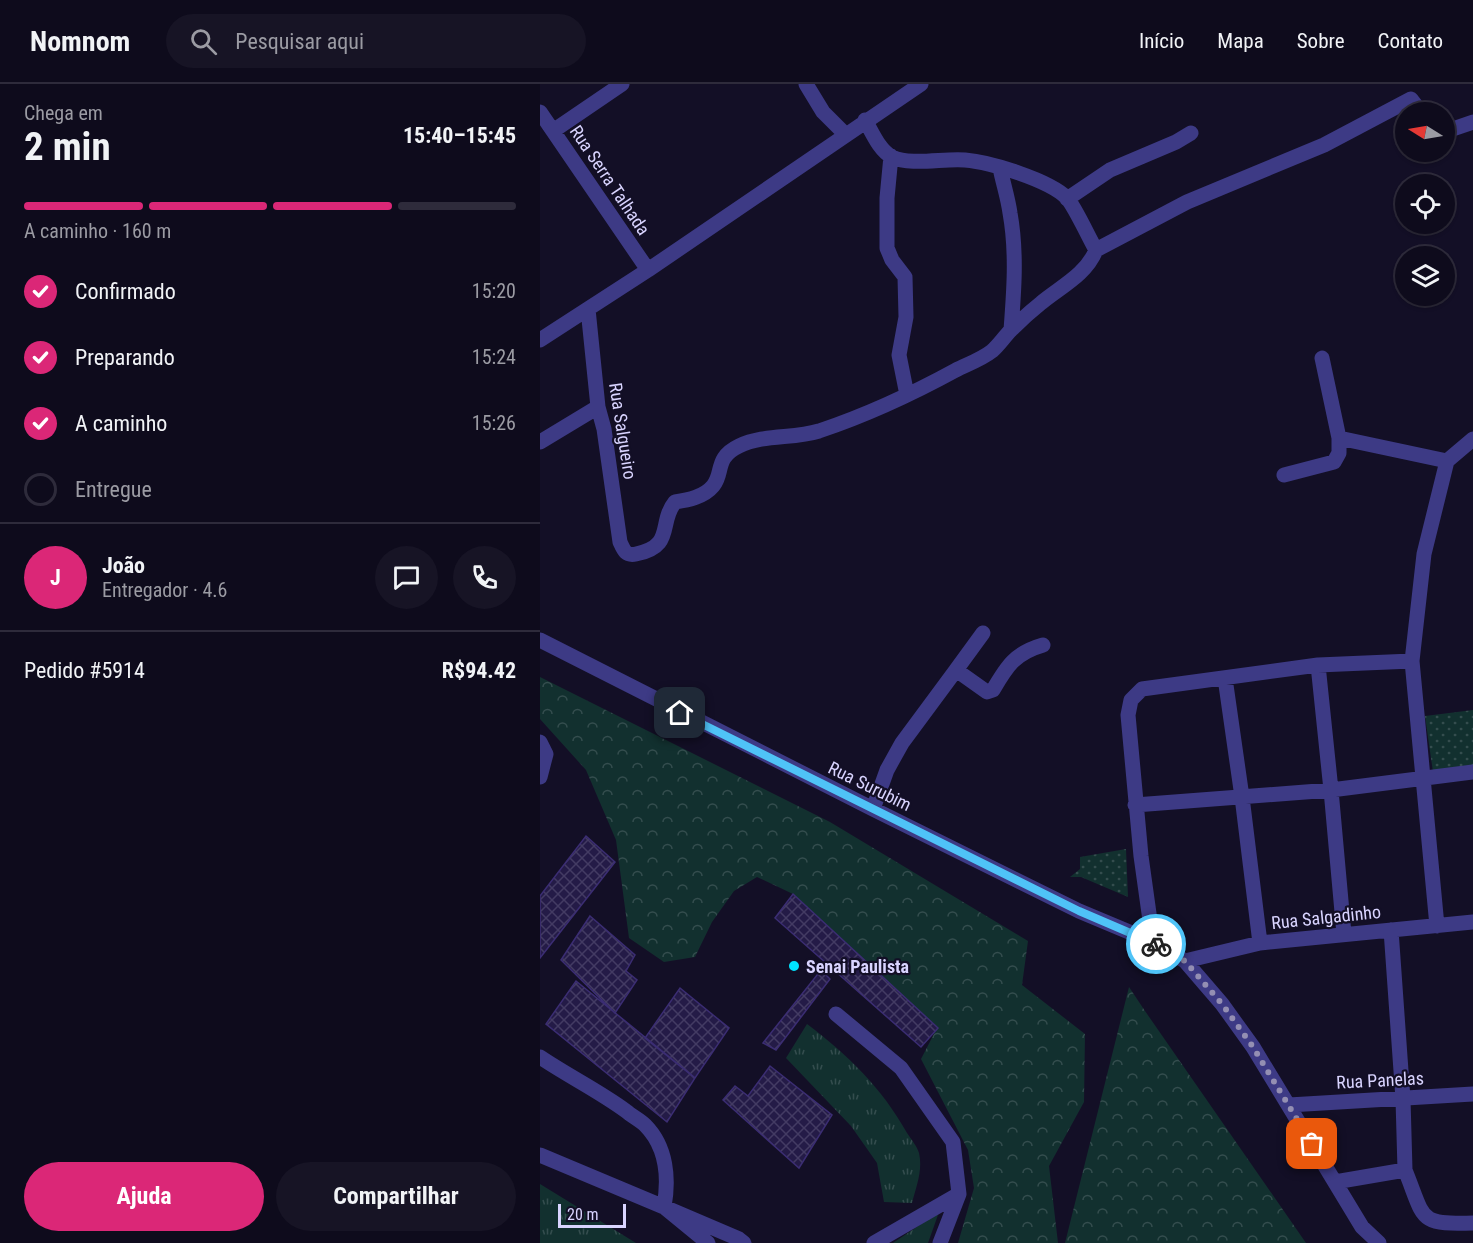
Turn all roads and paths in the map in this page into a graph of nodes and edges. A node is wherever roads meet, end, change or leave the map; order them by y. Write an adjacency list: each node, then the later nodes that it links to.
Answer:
1 (622, 84): 9 (street)
2 (806, 84): 10 (street)
3 (921, 84): 6 (street)
4 (1395, 107): 15 (street)
5 (540, 112): 9 (street, Rua Serra Talhada)
6 (865, 120): 10 (street); 12 (street)
7 (1473, 122): 8 (street)
8 (1455, 128)
9 (553, 131): 16 (street, Rua Serra Talhada)
10 (845, 134): 16 (street)
11 (1191, 134): 14 (street)
12 (891, 156): 13 (street); 21 (street)
13 (1000, 168): 14 (street); 18 (street)
14 (1067, 199): 15 (street)
15 (1096, 250): 18 (street)
16 (648, 270): 17 (street)
17 (588, 309): 19 (street); 22 (street, Rua Salgueiro)
18 (1011, 330): 21 (street)
19 (540, 340)
20 (1322, 358): 23 (street)
21 (907, 395): 22 (street, Rua Salgueiro)
22 (598, 407): 25 (street)
23 (1339, 438): 26 (street); 27 (street)
24 (1473, 439): 26 (street)
25 (540, 442)
26 (1447, 461): 31 (street)
27 (1284, 475)
28 (983, 633): 33 (street)
29 (540, 640): 42 (street, Rua Surubim)
30 (1043, 645): 33 (street)
31 (1412, 661): 32 (street); 38 (street)
32 (1318, 665): 34 (street); 39 (street)
33 (956, 670): 42 (street)
34 (1225, 678): 40 (street); 41 (street)
35 (540, 742): 37 (street)
36 (1473, 772): 38 (street)
37 (540, 777)
38 (1425, 780): 39 (street); 44 (street)
39 (1331, 790): 40 (street); 46 (street)
40 (1242, 797): 41 (street); 48 (street)
41 (1135, 805): 47 (street)
42 (873, 809): 47 (street, Rua Surubim)
43 (1473, 922): 44 (street, Rua Salgadinho)
44 (1437, 926): 45 (street, Rua Salgadinho)
45 (1391, 930): 46 (street, Rua Salgadinho); 53 (street)
46 (1344, 934): 48 (street, Rua Salgadinho)
47 (1153, 942): 49 (street, Rua Surubim)
48 (1260, 943): 49 (street, Rua Salgadinho)
49 (1185, 961): 54 (street)
50 (836, 1014): 58 (street)
51 (540, 1057): 59 (street)
52 (1473, 1094): 53 (street, Rua Panelas)
53 (1403, 1099): 54 (street, Rua Panelas); 56 (street)
54 (1288, 1105): 57 (street)
55 (540, 1155): 59 (street)
56 (1405, 1170): 57 (street); 60 (street)
57 (1335, 1182): 65 (street)
58 (959, 1194): 63 (street); 64 (street)
59 (663, 1207): 61 (street); 62 (street)
60 (1473, 1223)
61 (708, 1243)
62 (744, 1243)
63 (874, 1243)
64 (940, 1243)
65 (1379, 1243)

